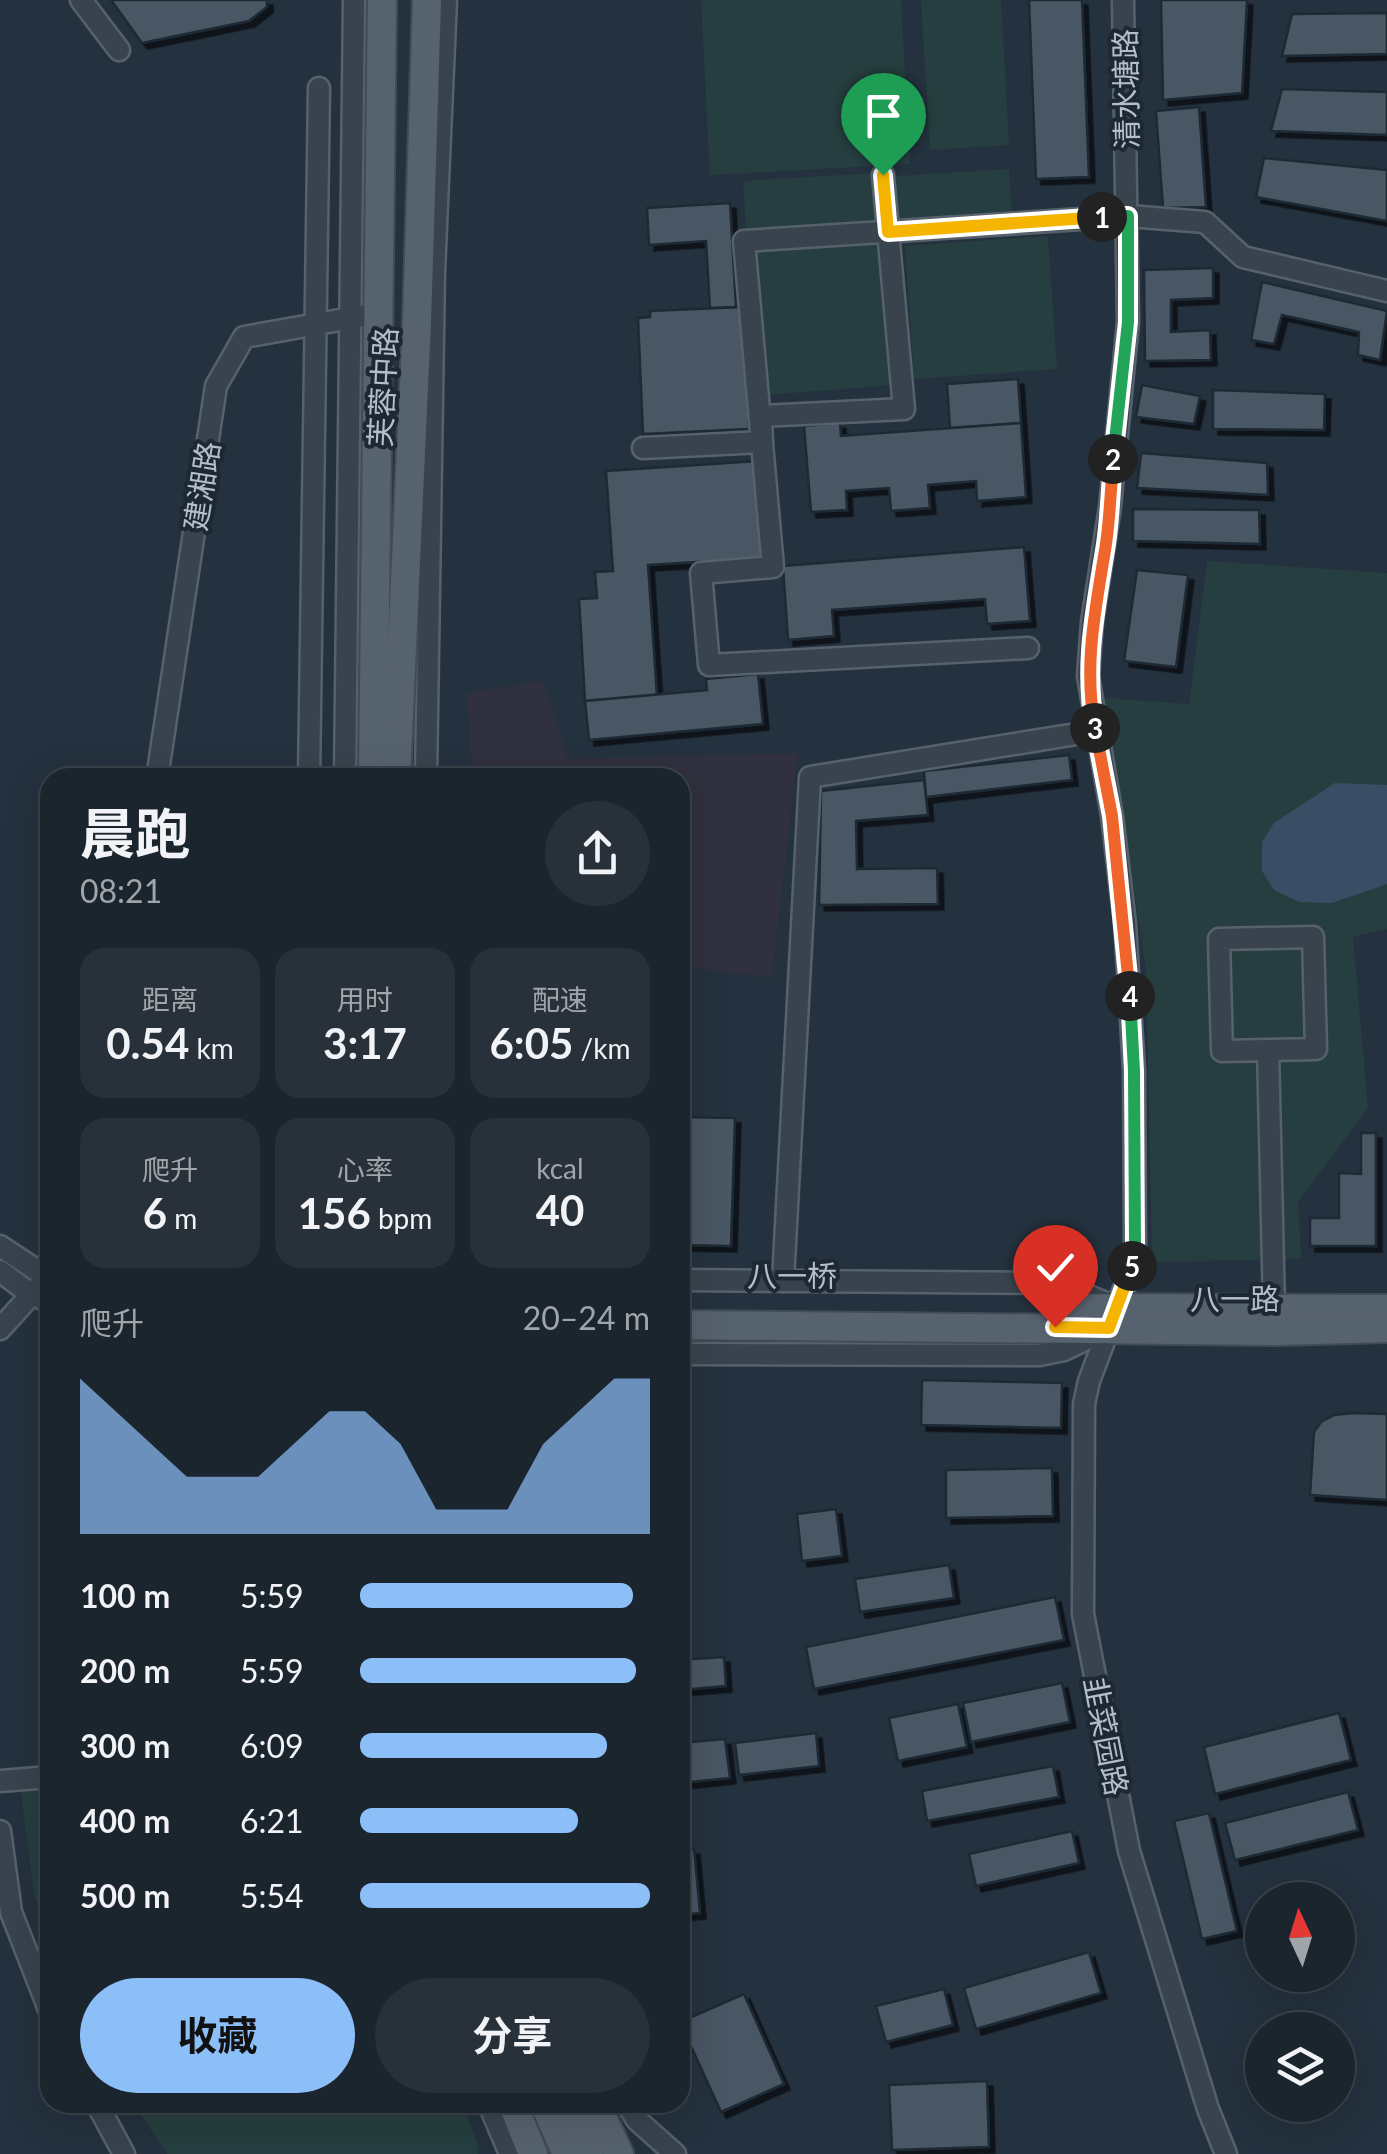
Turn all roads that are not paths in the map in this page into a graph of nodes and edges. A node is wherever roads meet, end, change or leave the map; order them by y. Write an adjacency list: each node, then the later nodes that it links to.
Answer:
1 (81, 0): 7 (street)
2 (354, 0): 13 (street)
3 (382, 0): 14 (main road, 芙蓉中路)
4 (427, 0): 25 (main road, 芙蓉中路)
5 (446, 0): 26 (street)
6 (1123, 0): 10 (street, 清水塘路)
7 (119, 50)
8 (319, 88): 15 (street)
9 (883, 175): 11 (street)
10 (1128, 216): 11 (street); 12 (street); 20 (street, 清水塘路)
11 (888, 232): 16 (street); 16 (street)
12 (1387, 291)
13 (350, 316): 14 (street, 建湘路); 15 (street, 建湘路); 23 (street)
14 (379, 316): 24 (main road, 芙蓉中路)
15 (314, 324): 21 (street, 建湘路); 22 (street)
16 (761, 416): 17 (street)
17 (762, 442): 18 (street); 19 (street)
18 (644, 448)
19 (1028, 648)
20 (1095, 731): 32 (street); 39 (street, 清水塘路)
21 (159, 768)
22 (309, 768)
23 (344, 768)
24 (373, 768)
25 (396, 768)
26 (426, 768)
27 (1268, 1050): 27 (street); 36 (street)
28 (0, 1246): 30 (street)
29 (0, 1271): 33 (street)
30 (40, 1271)
31 (690, 1280): 32 (street)
32 (783, 1281): 39 (street)
33 (40, 1298)
34 (40, 1300): 42 (street)
35 (690, 1306): 38 (main road, 八一桥)
36 (1274, 1308): 37 (main road, 八一路); 39 (main road, 八一路)
37 (1387, 1308)
38 (903, 1317): 39 (main road, 八一路); 40 (main road, 八一桥)
39 (1112, 1318): 41 (main road, 八一路); 43 (street); 64 (street, 韭菜园路)
40 (690, 1325)
41 (1387, 1328)
42 (0, 1329)
43 (690, 1354)
44 (40, 1778): 45 (street)
45 (0, 1781)
46 (0, 1830): 47 (street)
47 (8, 1930): 48 (street)
48 (40, 1992)
49 (102, 2113): 58 (street)
50 (496, 2113): 57 (street)
51 (515, 2113): 57 (main road)
52 (549, 2113): 59 (main road)
53 (571, 2113): 60 (main road)
54 (600, 2113): 61 (main road)
55 (601, 2113): 62 (main road)
56 (632, 2113): 63 (street)
57 (524, 2149)
58 (124, 2154)
59 (566, 2154)
60 (589, 2154)
61 (618, 2154)
62 (633, 2154)
63 (675, 2154)
64 (1226, 2154)

